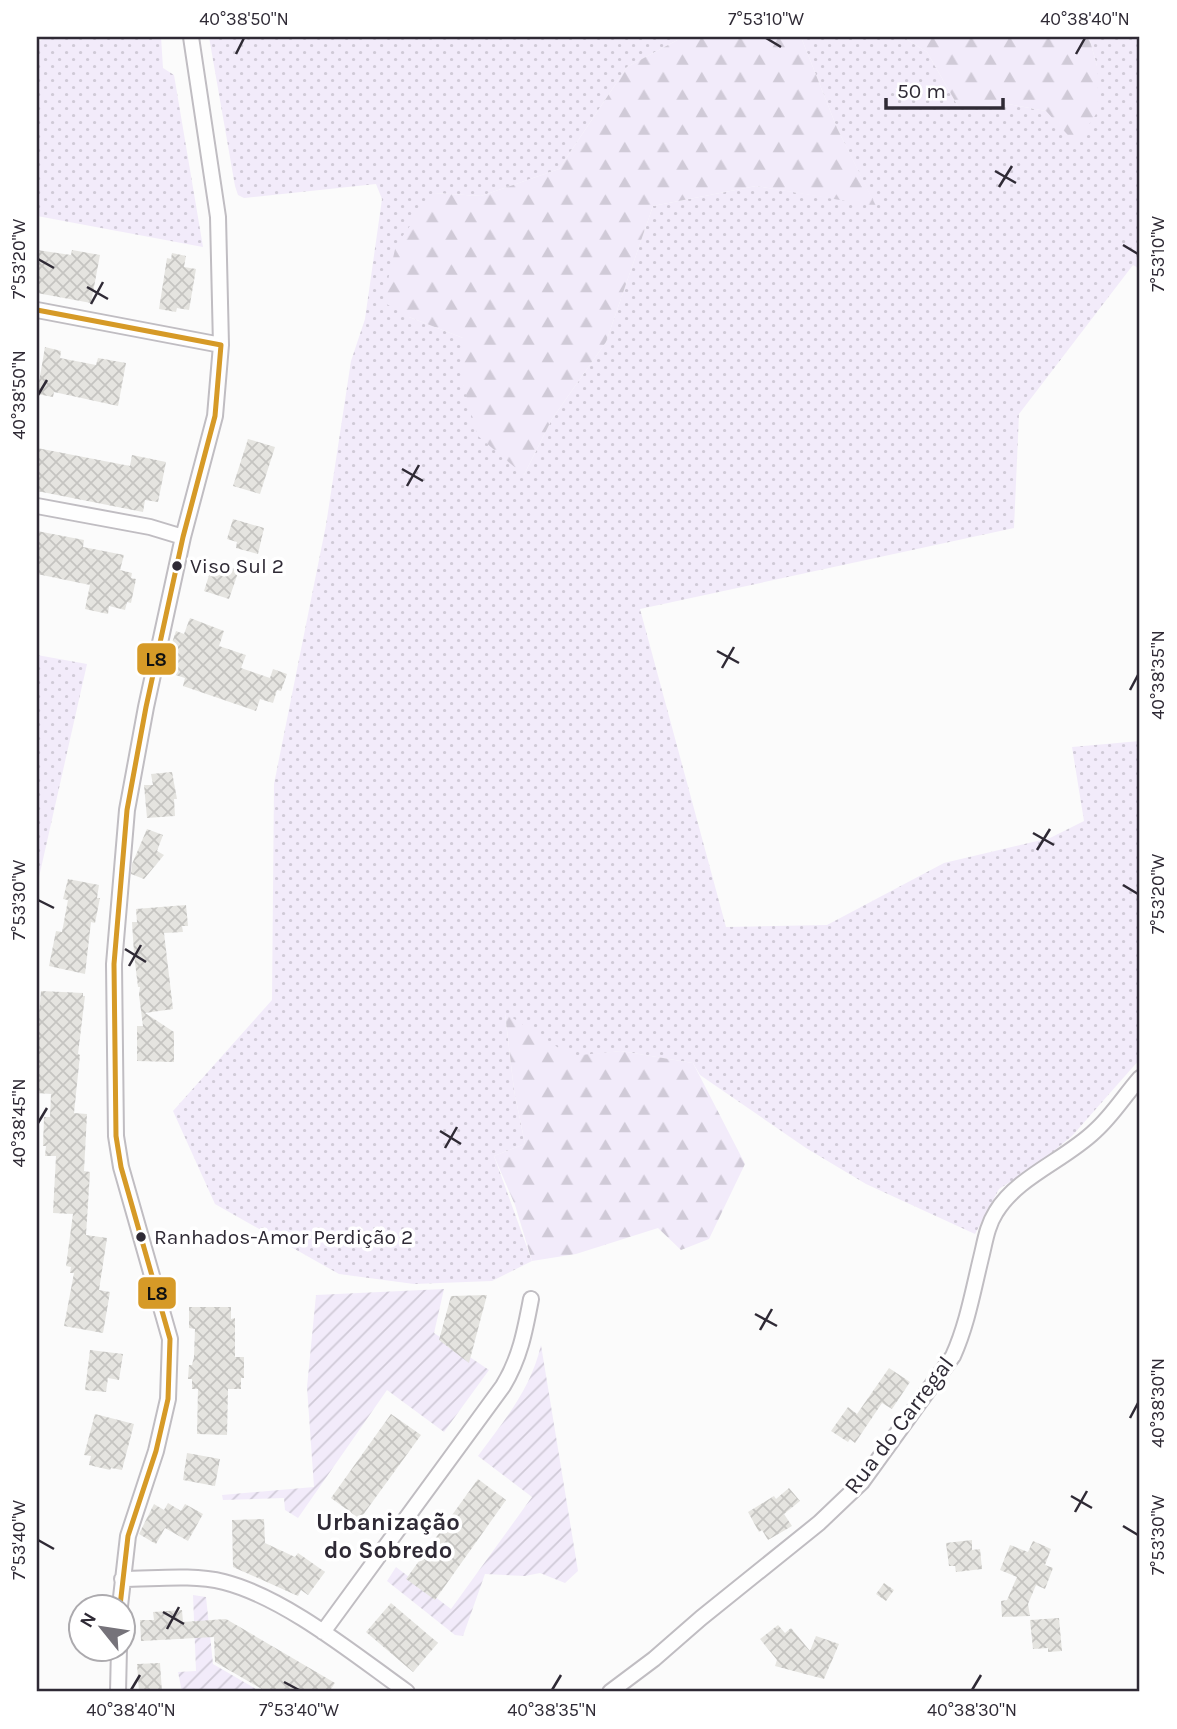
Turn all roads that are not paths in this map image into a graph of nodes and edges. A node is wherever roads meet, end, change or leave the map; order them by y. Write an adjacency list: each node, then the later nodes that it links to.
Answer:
1 (191, 37): 3 (street)
2 (37, 310): 3 (street)
3 (221, 345): 5 (street)
4 (37, 506): 5 (street)
5 (183, 537): 8 (street)
6 (1140, 1078): 14 (street, Rua do Carregal)
7 (531, 1299): 10 (street)
8 (122, 1579): 9 (street); 10 (street)
9 (121, 1592)
10 (323, 1632): 13 (street)
11 (119, 1662): 12 (street)
12 (118, 1692)
13 (407, 1692)
14 (610, 1692)

